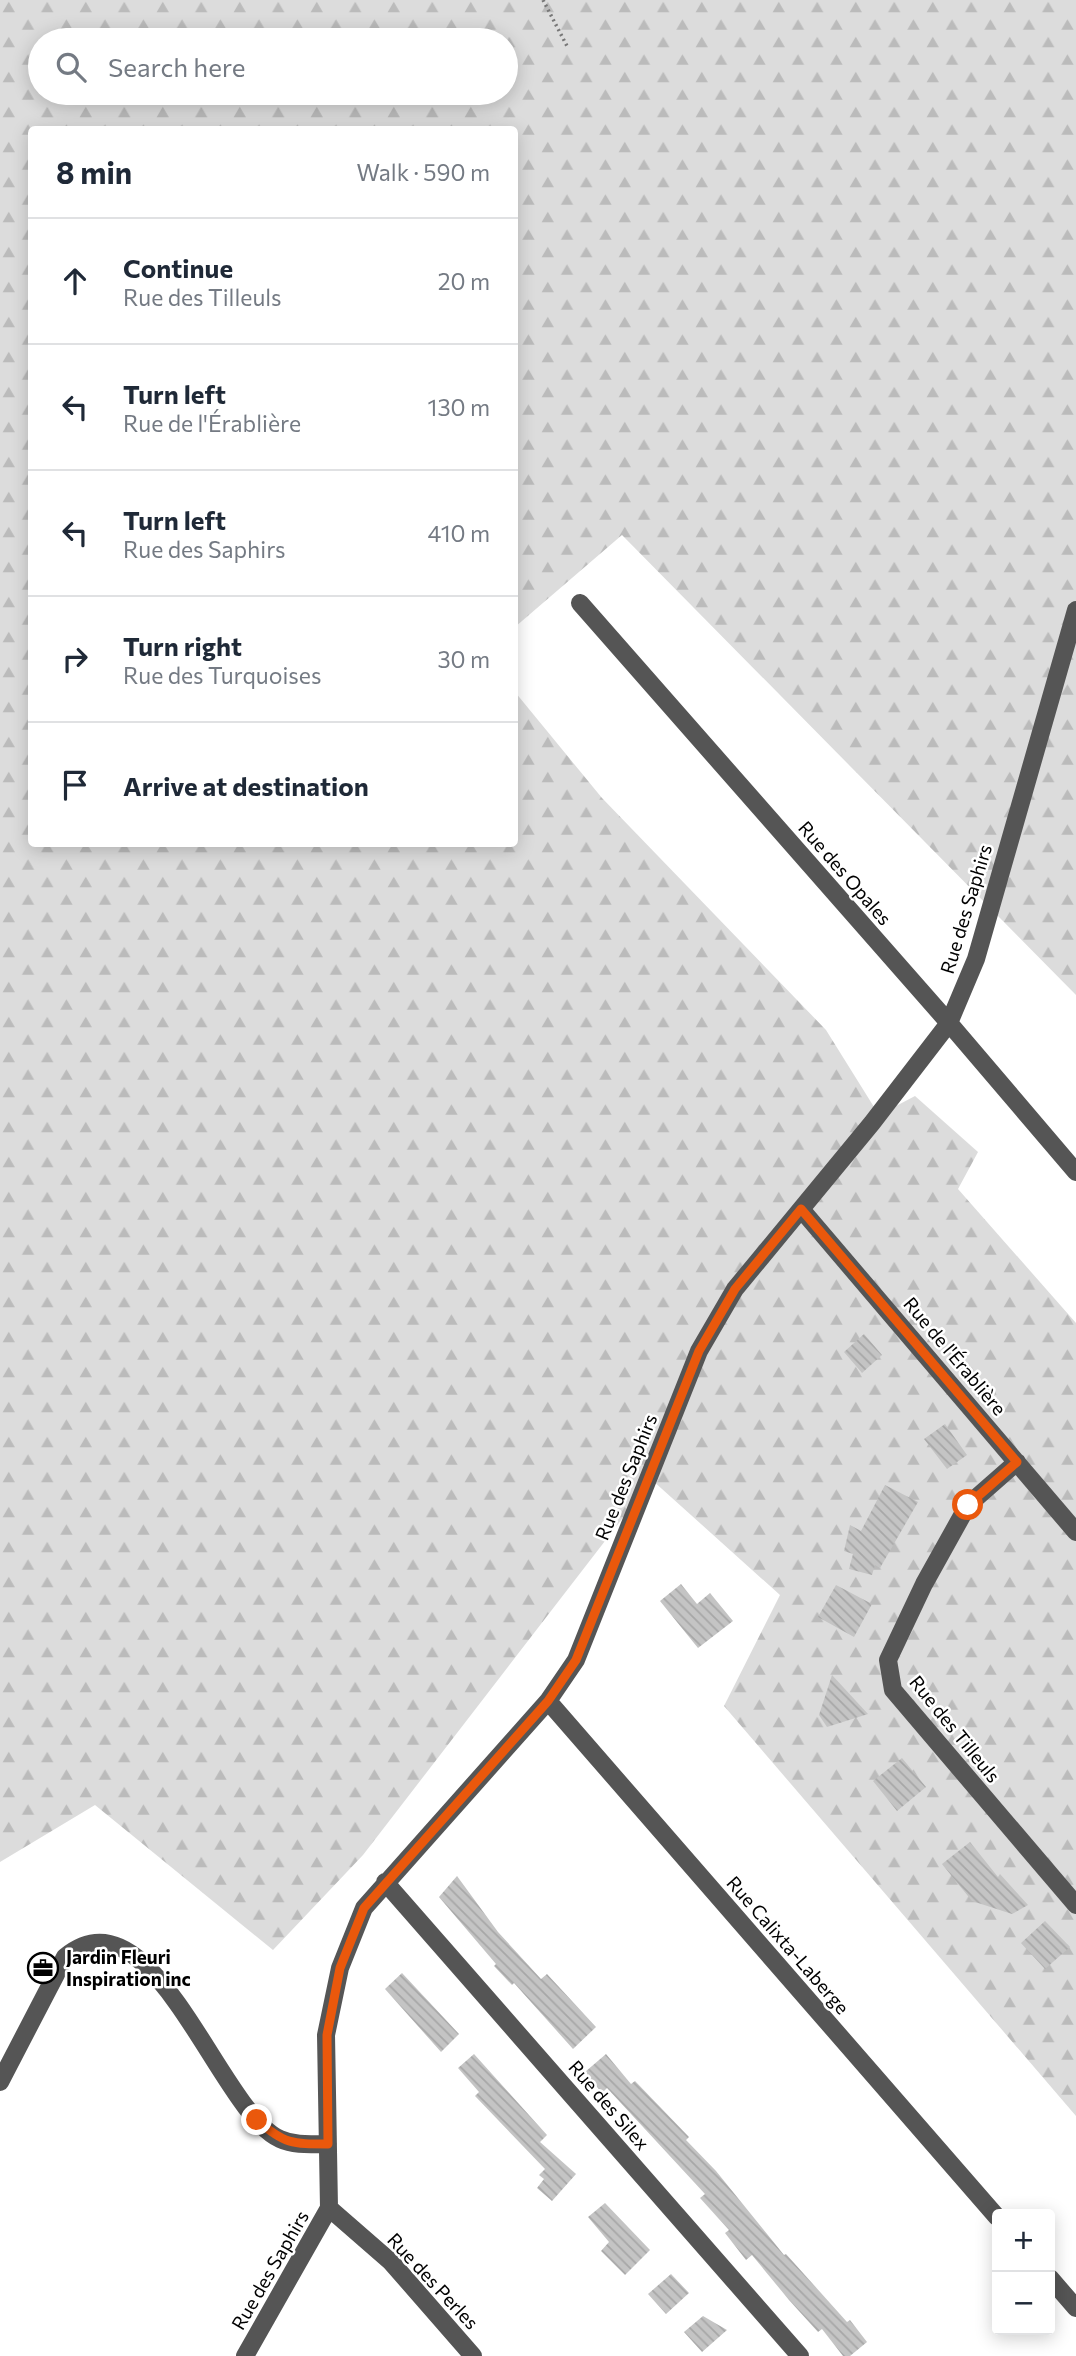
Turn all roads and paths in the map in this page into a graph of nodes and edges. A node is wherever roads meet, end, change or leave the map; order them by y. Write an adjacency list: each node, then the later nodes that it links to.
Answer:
1 (543, 0): 2 (path)
2 (569, 48)
3 (580, 603): 5 (street, Rue des Opales)
4 (1076, 610): 5 (street, Rue des Saphirs)
5 (949, 1023): 6 (street, Rue des Opales); 7 (street, Rue des Saphirs)
6 (1076, 1172)
7 (801, 1209): 8 (street, Rue de l'Érablière); 10 (street, Rue des Saphirs)
8 (1017, 1462): 9 (street, Rue de l'Érablière); 12 (street, Rue des Tilleuls)
9 (1076, 1532)
10 (548, 1701): 11 (street, Rue des Saphirs); 16 (street, Rue Calixta-Laberge)
11 (386, 1882): 14 (street, Rue des Saphirs); 21 (street, Rue des Silex)
12 (1076, 1905)
13 (0, 2082): 14 (street)
14 (328, 2144): 15 (street, Rue des Saphirs)
15 (329, 2208): 19 (street, Rue des Saphirs); 20 (street, Rue des Perles)
16 (992, 2211)
17 (1055, 2284): 18 (street)
18 (1076, 2308)
19 (245, 2356)
20 (473, 2356)
21 (800, 2356)

